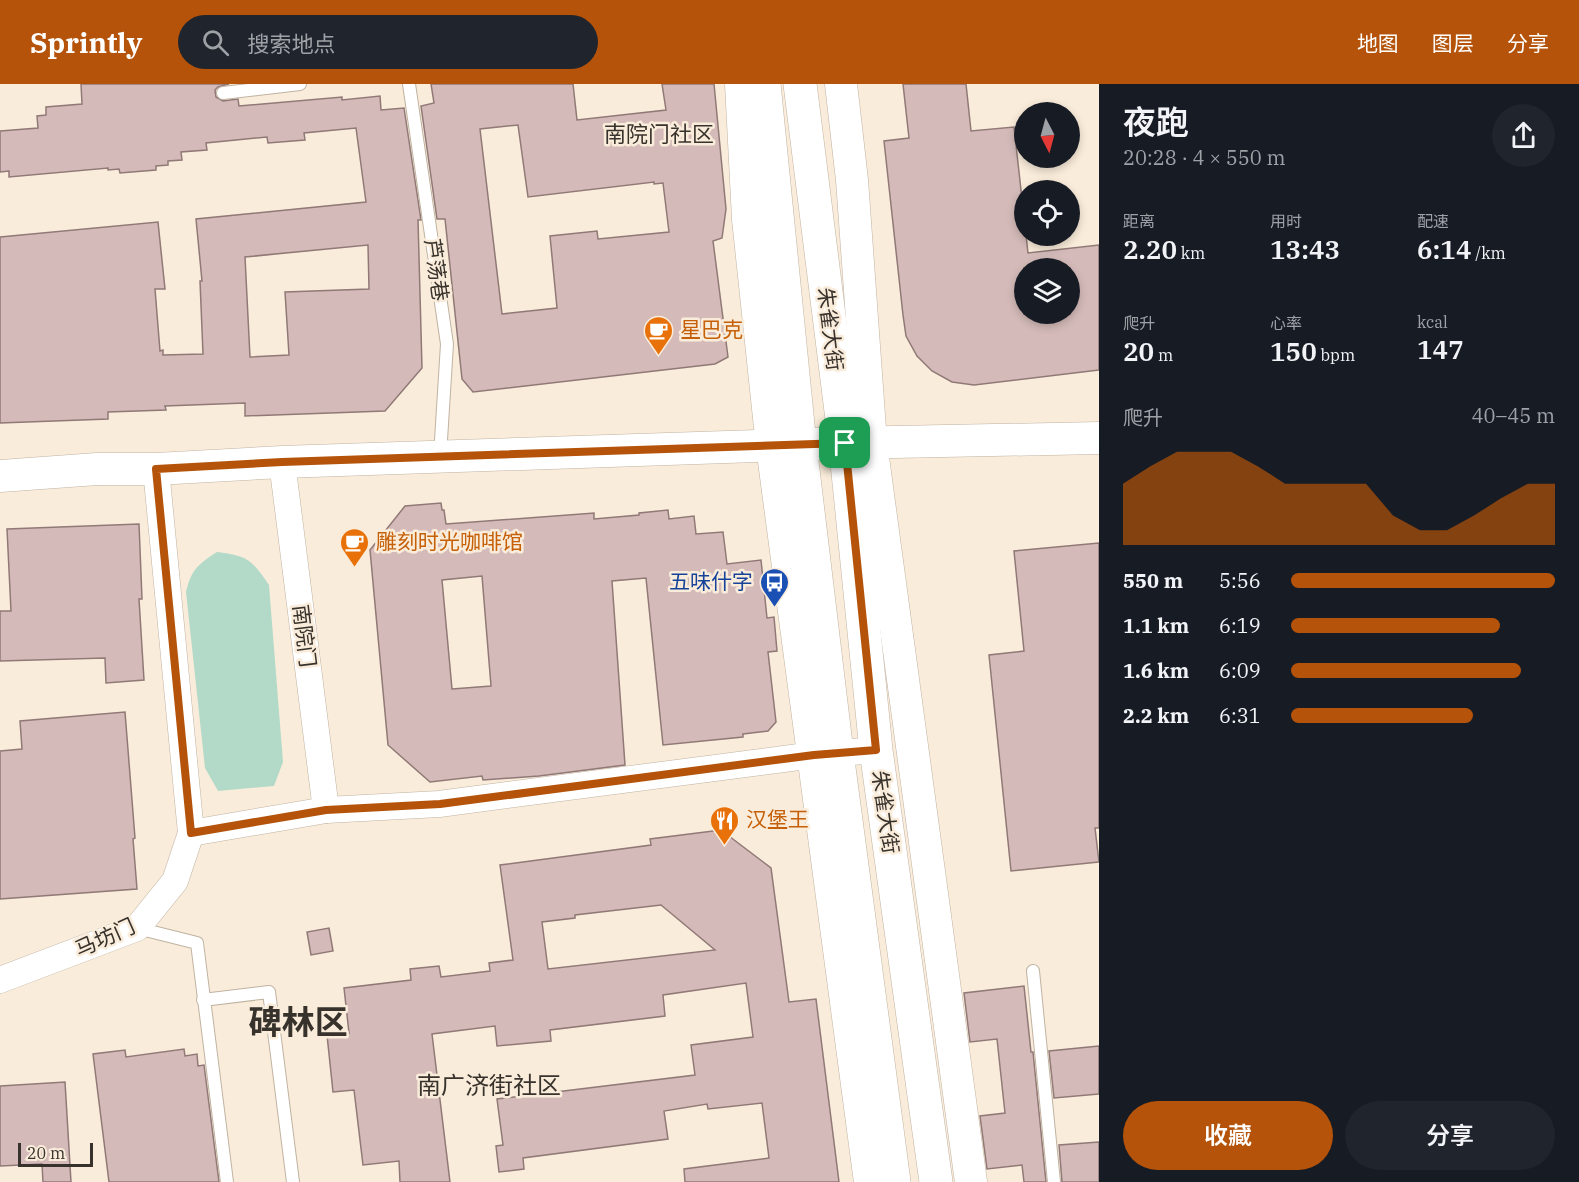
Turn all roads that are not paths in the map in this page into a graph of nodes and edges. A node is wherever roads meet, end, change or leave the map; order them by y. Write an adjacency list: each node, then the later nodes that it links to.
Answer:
1 (300, 84): 7 (lane)
2 (409, 84): 11 (lane, 芦荡巷)
3 (741, 84): 10 (street)
4 (764, 84): 10 (main road, 朱雀大街)
5 (800, 84): 9 (main road, 朱雀大街)
6 (841, 84): 9 (street)
7 (223, 93)
8 (1099, 438): 9 (street)
9 (858, 443): 10 (street); 15 (main road, 朱雀大街); 28 (street)
10 (786, 445): 11 (street); 16 (main road, 朱雀大街)
11 (440, 457): 12 (street)
12 (282, 462): 13 (street); 17 (street, 南院门)
13 (156, 469): 14 (street); 18 (street, 马坊门)
14 (0, 476)
15 (876, 750): 16 (street); 27 (main road, 朱雀大街)
16 (826, 754): 17 (street); 25 (street); 26 (main road, 朱雀大街)
17 (326, 810): 18 (street)
18 (191, 833): 19 (street, 马坊门)
19 (137, 928): 21 (street, 马坊门); 22 (lane)
20 (1033, 971): 29 (lane)
21 (0, 980)
22 (203, 1000): 23 (lane); 24 (lane)
23 (227, 1182)
24 (293, 1182)
25 (870, 1182)
26 (894, 1182)
27 (936, 1182)
28 (971, 1182)
29 (1054, 1182)

